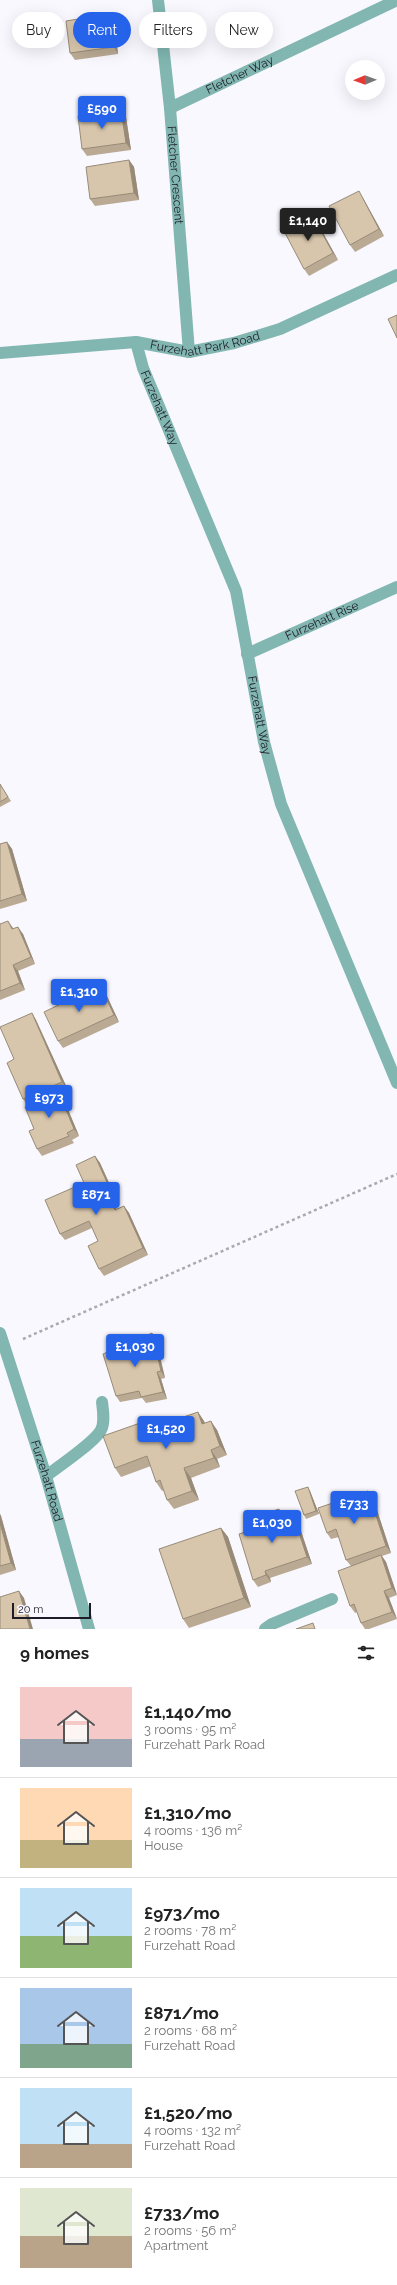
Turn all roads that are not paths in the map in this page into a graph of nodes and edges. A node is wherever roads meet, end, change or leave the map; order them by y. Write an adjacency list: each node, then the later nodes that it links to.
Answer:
1 (158, 0): 3 (street, Fletcher Crescent)
2 (397, 0): 3 (street, Fletcher Way)
3 (170, 108): 6 (street, Fletcher Crescent)
4 (397, 274): 6 (street, Furzehatt Park Road)
5 (136, 342): 6 (street, Furzehatt Park Road); 7 (street, Furzehatt Park Road); 9 (street, Furzehatt Way)
6 (189, 352)
7 (0, 353)
8 (397, 587): 9 (street, Furzehatt Rise)
9 (247, 654): 10 (street, Furzehatt Way)
10 (397, 1083)
11 (0, 1334): 13 (street, Furzehatt Road)
12 (102, 1402): 13 (street)
13 (46, 1476): 15 (street, Furzehatt Road)
14 (332, 1599): 16 (street)
15 (89, 1629)
16 (265, 1629)

